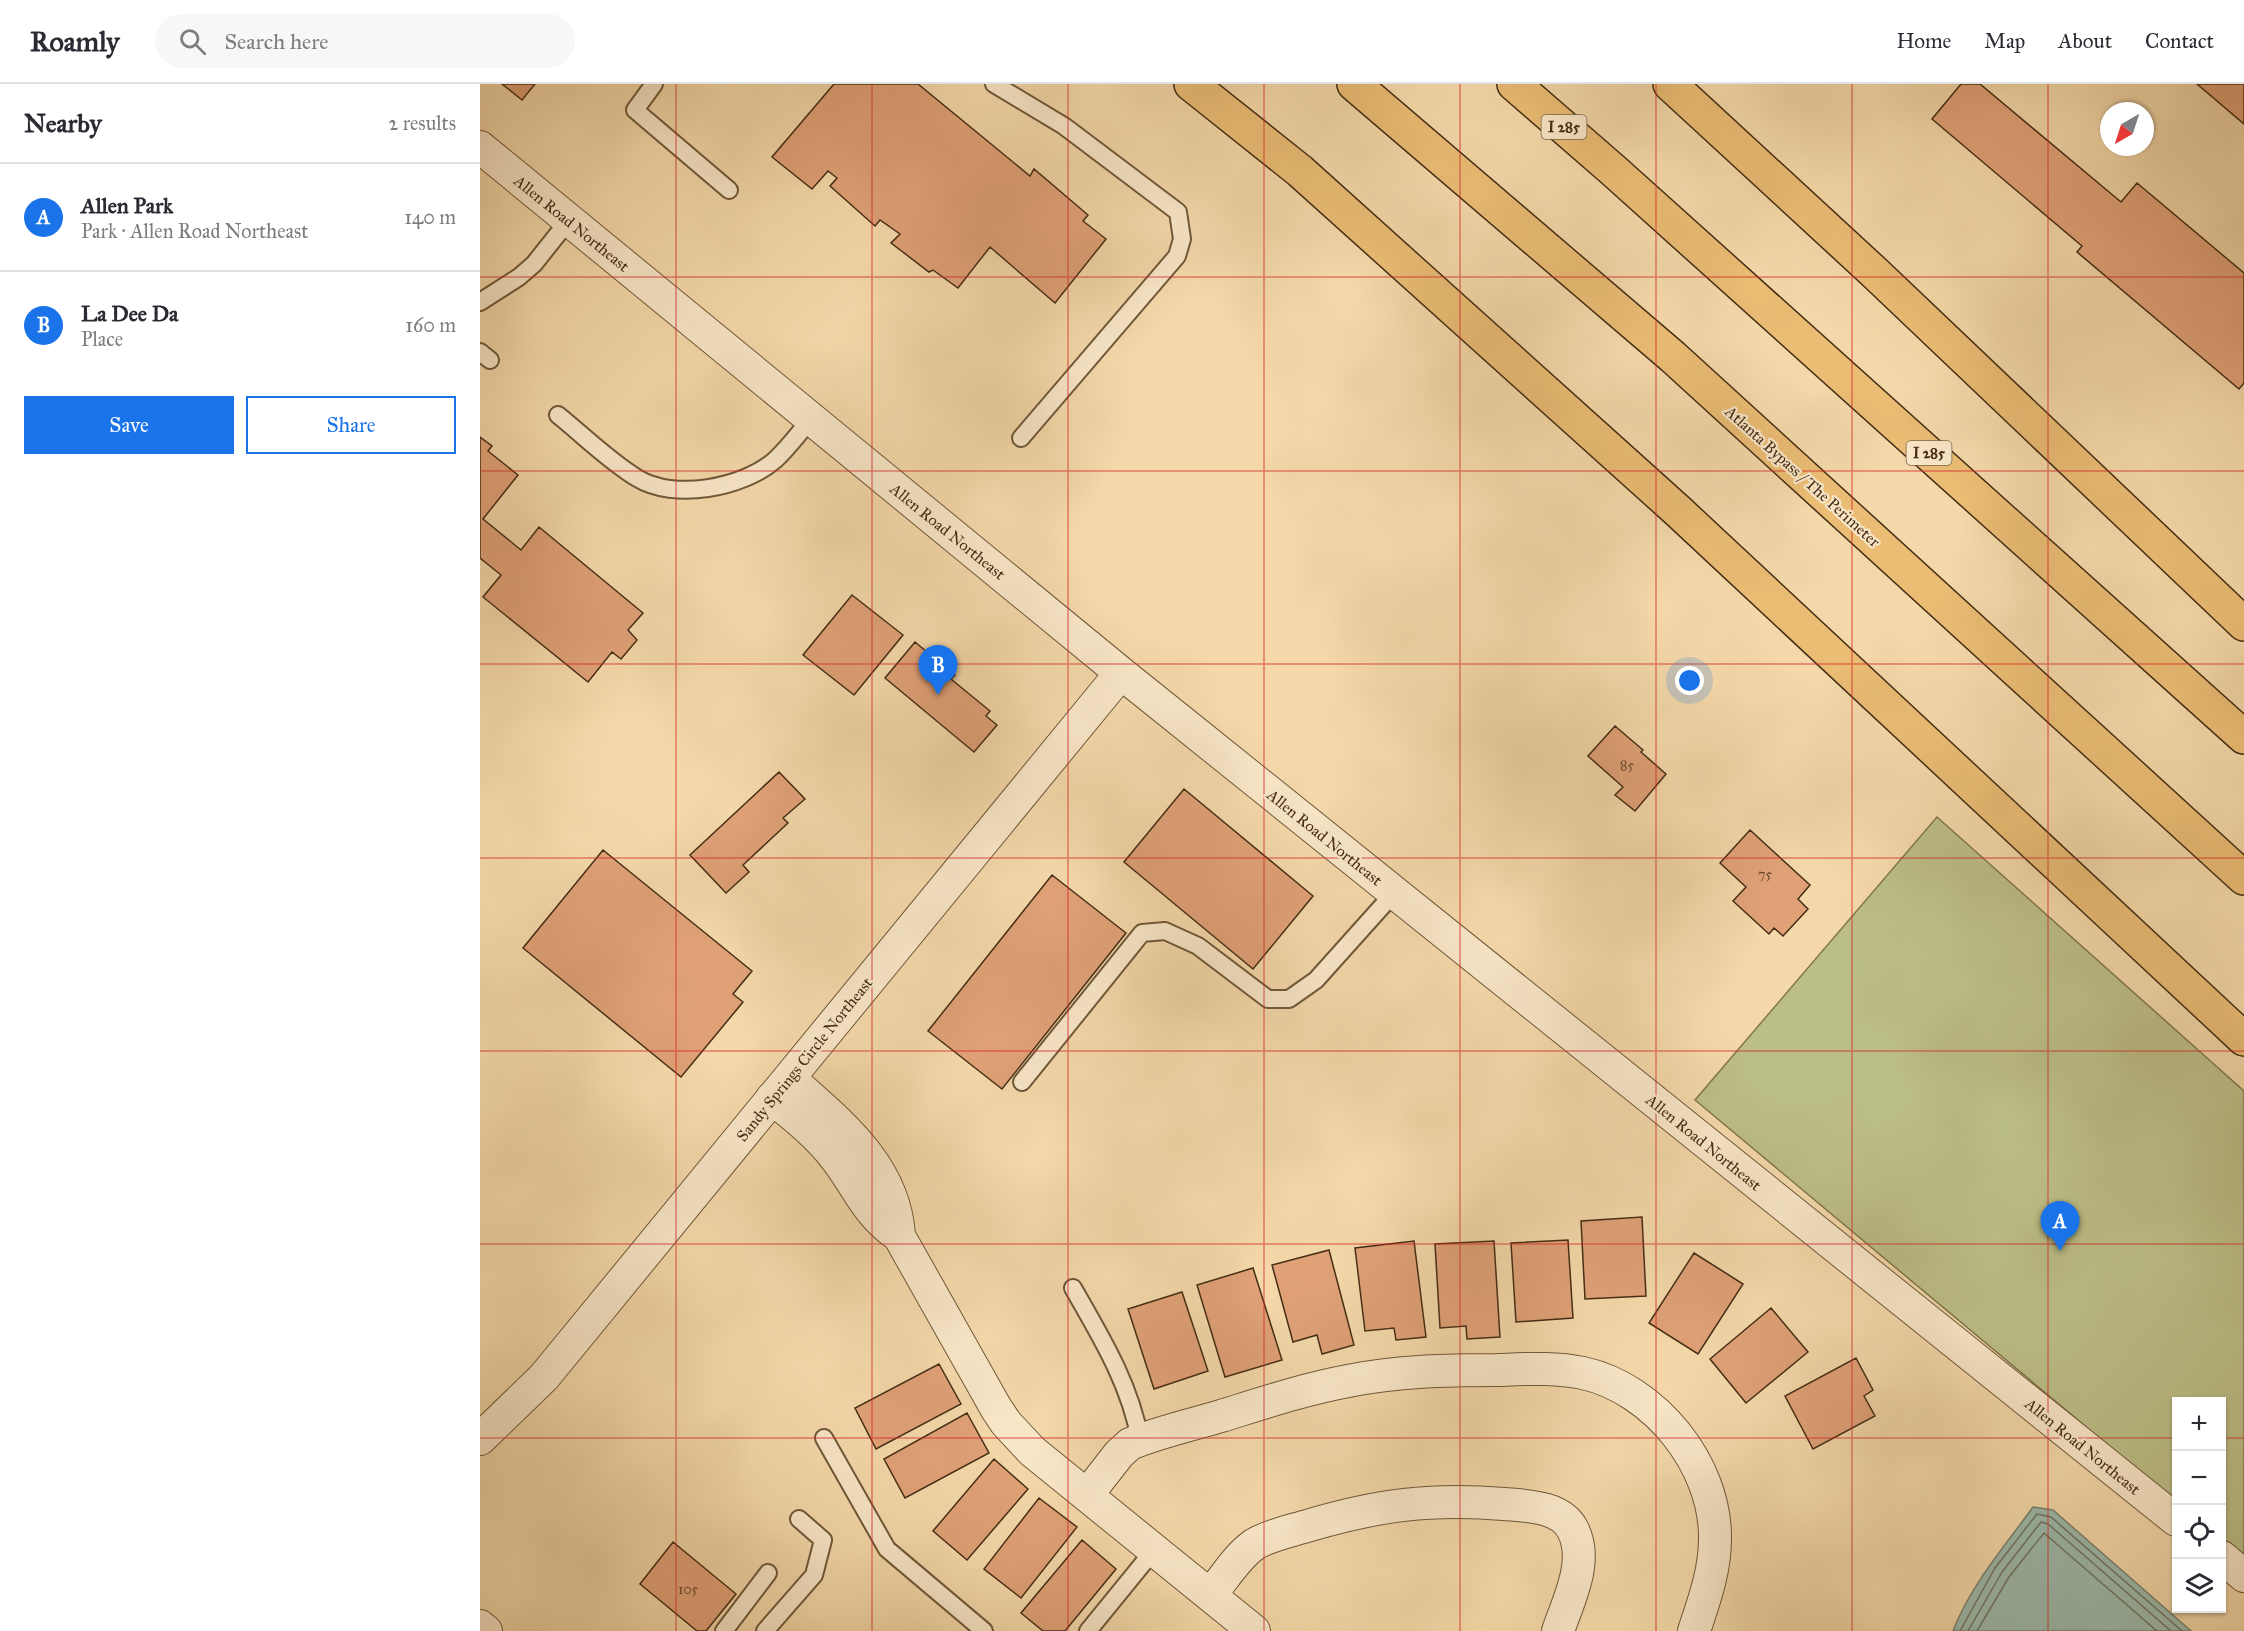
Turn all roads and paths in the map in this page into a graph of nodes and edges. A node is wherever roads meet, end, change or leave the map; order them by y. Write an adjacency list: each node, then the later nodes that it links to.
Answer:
1 (654, 84): 8 (lane)
2 (994, 84): 13 (lane)
3 (1191, 84): 19 (highway)
4 (1354, 84): 17 (highway, Atlanta Bypass / The Perimeter)
5 (1514, 84): 16 (highway, I 285)
6 (1670, 84): 14 (highway)
7 (480, 147): 9 (street, Allen Road Northeast)
8 (729, 190)
9 (569, 220): 10 (lane); 12 (street, Allen Road Northeast)
10 (480, 302)
11 (558, 415): 12 (lane)
12 (811, 419): 15 (street, Allen Road Northeast)
13 (1021, 438)
14 (2244, 624)
15 (1121, 673): 18 (street, Allen Road Northeast); 21 (street, Sandy Springs Circle Northeast)
16 (2244, 737)
17 (2244, 878)
18 (1394, 893): 20 (lane); 27 (street, Allen Road Northeast)
19 (2244, 1039)
20 (1022, 1082)
21 (781, 1088): 24 (street, Sandy Springs Circle Northeast); 26 (street)
22 (1073, 1288): 25 (lane)
23 (824, 1438): 38 (lane)
24 (480, 1439)
25 (1140, 1440): 26 (street); 42 (street)
26 (1087, 1495): 29 (street)
27 (2172, 1517)
28 (799, 1519): 37 (lane)
29 (1154, 1550): 33 (street); 39 (lane)
30 (2224, 1559): 32 (street)
31 (768, 1573): 36 (lane)
32 (2244, 1576)
33 (1210, 1595): 40 (street); 41 (street)
34 (480, 1626): 35 (street)
35 (486, 1631)
36 (724, 1631)
37 (765, 1631)
38 (984, 1631)
39 (1088, 1631)
40 (1254, 1631)
41 (1558, 1631)
42 (1694, 1631)

